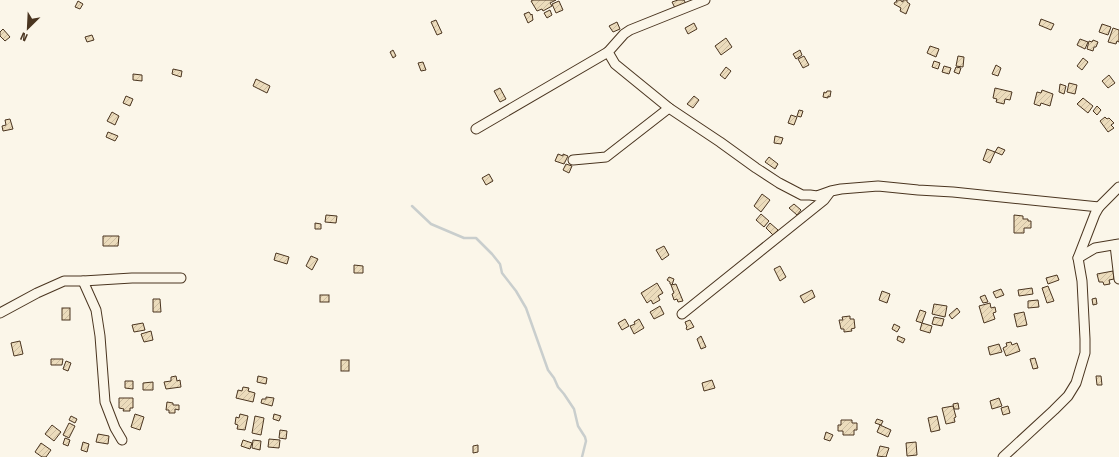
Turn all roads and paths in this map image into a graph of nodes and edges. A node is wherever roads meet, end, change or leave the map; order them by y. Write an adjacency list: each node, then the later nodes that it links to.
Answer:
1 (705, 0): 2 (street)
2 (608, 52): 3 (street); 4 (street)
3 (670, 108): 5 (street); 7 (street)
4 (476, 130)
5 (573, 160)
6 (1119, 187): 8 (street)
7 (831, 191): 8 (street); 15 (street)
8 (1099, 207): 10 (street)
9 (1117, 244): 10 (street); 12 (street)
10 (1078, 258): 17 (street)
11 (181, 278): 13 (street)
12 (1119, 279)
13 (83, 281): 14 (street); 16 (street)
14 (0, 313)
15 (682, 314)
16 (122, 440)
17 (1003, 457)

